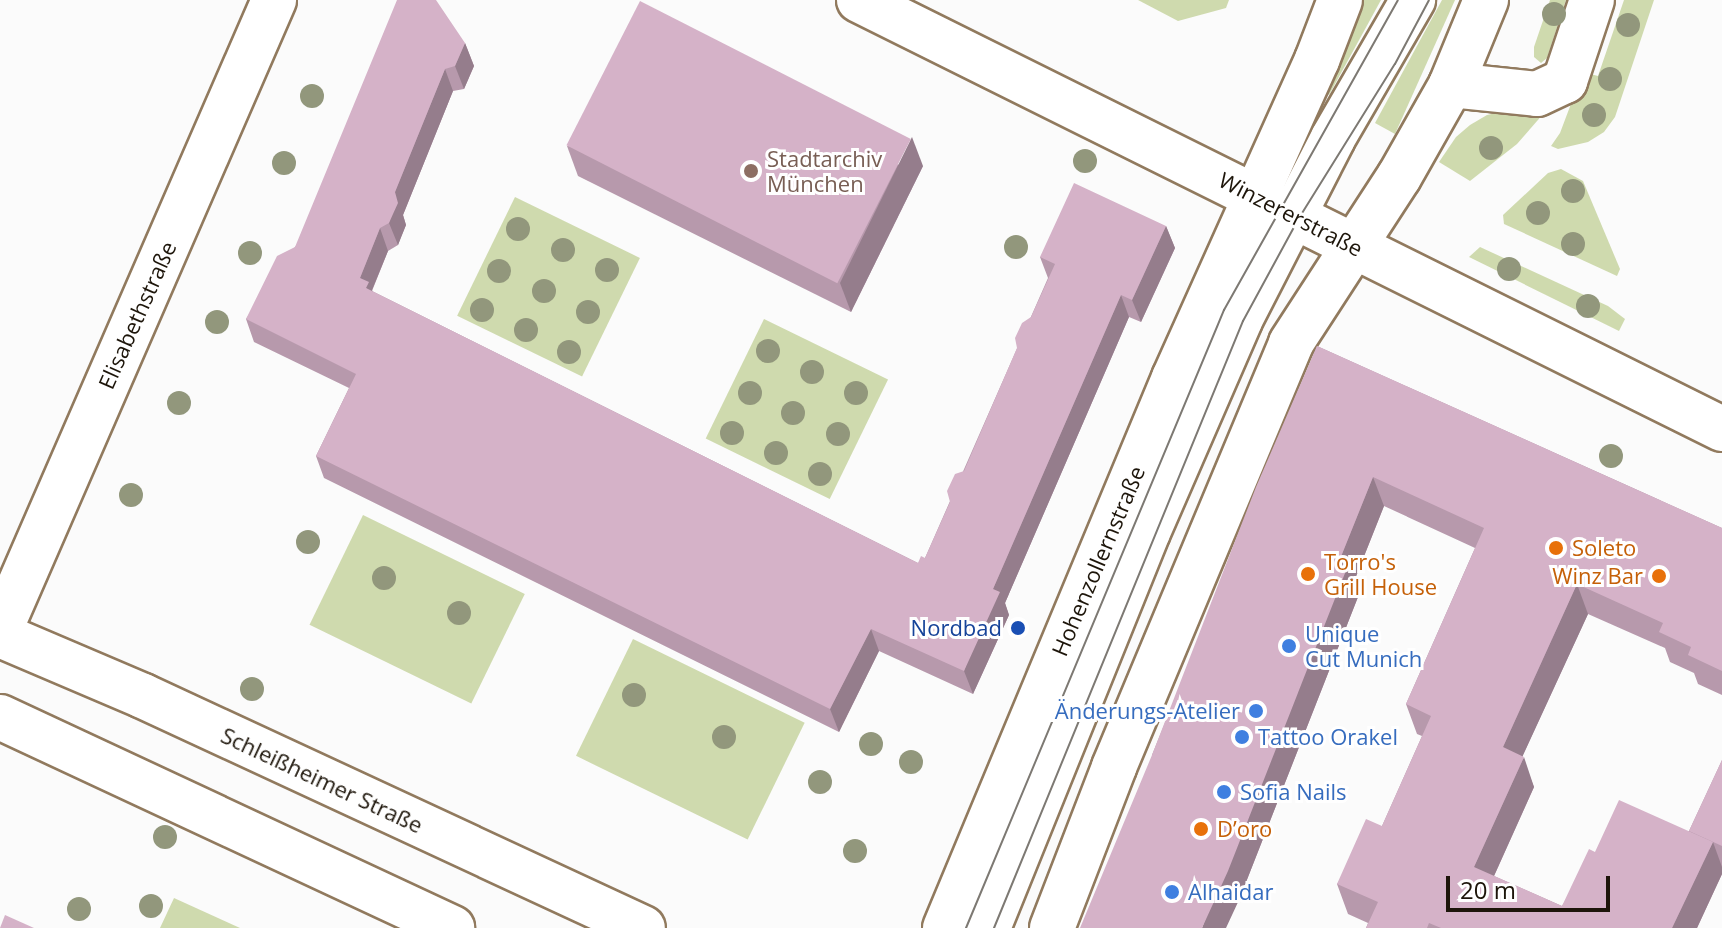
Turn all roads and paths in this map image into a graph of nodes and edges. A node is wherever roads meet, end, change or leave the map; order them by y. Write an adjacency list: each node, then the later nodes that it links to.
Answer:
1 (274, 0): 11 (street, Elisabethstraße)
2 (859, 0): 8 (street, Winzererstraße)
3 (1340, 0): 8 (street)
4 (1413, 0): 8 (street)
5 (1486, 0): 7 (street)
6 (1592, 0): 7 (street)
7 (1451, 85): 9 (street)
8 (1273, 205): 9 (street, Winzererstraße); 15 (street, Hohenzollernstraße); 16 (street)
9 (1354, 245): 10 (street, Winzererstraße); 17 (street)
10 (1722, 429)
11 (0, 632): 14 (street, Schleißheimer Straße)
12 (0, 717): 13 (street)
13 (452, 928)
14 (643, 928)
15 (945, 928)
16 (988, 928)
17 (1052, 928)

